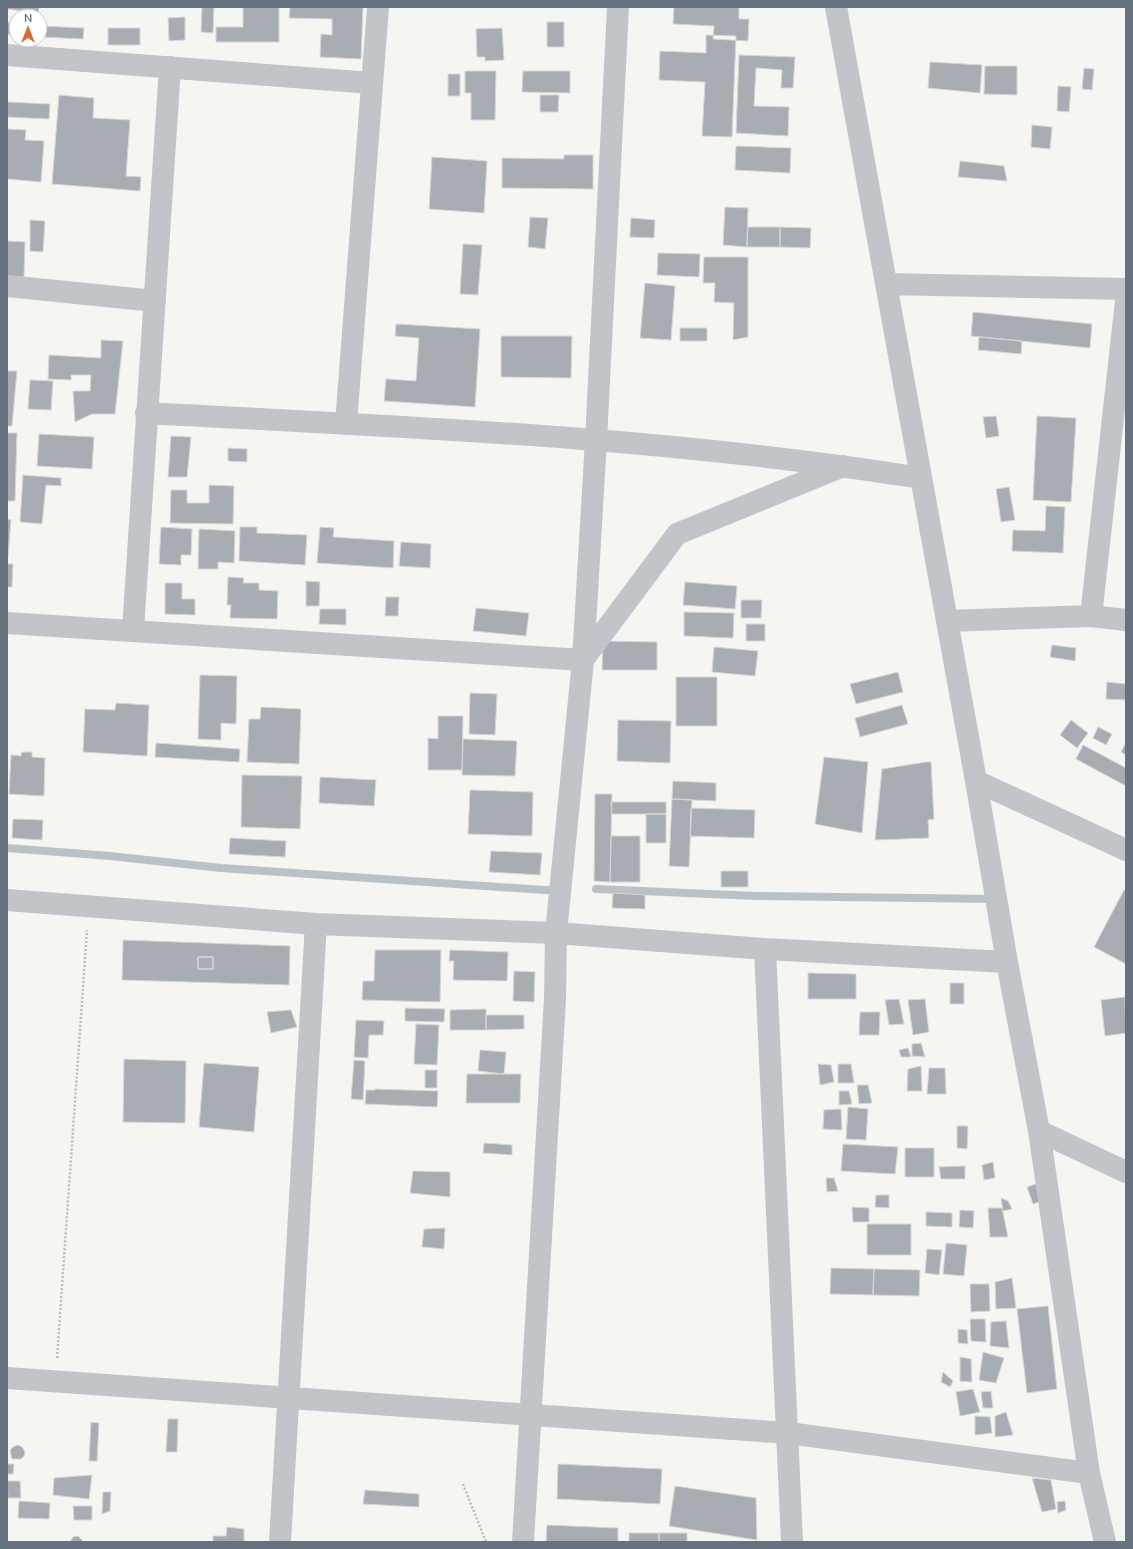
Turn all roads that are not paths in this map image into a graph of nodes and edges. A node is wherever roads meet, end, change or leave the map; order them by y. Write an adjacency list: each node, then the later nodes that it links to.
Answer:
1 (378, 7): 6 (street)
2 (618, 7): 14 (street)
3 (836, 7): 7 (street)
4 (7, 55): 5 (street)
5 (170, 67): 6 (street); 10 (street)
6 (372, 83): 13 (street)
7 (886, 284): 9 (street); 16 (street)
8 (7, 286): 10 (street)
9 (1126, 289)
10 (155, 301): 12 (street)
11 (1126, 301): 17 (street)
12 (146, 413): 13 (street); 21 (street)
13 (346, 424): 14 (street)
14 (596, 440): 15 (street); 22 (street)
15 (843, 466): 16 (street); 22 (street)
16 (921, 478): 19 (street)
17 (1090, 616): 18 (street); 19 (street)
18 (1126, 620)
19 (947, 621): 23 (street)
20 (7, 623): 21 (street)
21 (133, 630): 22 (street)
22 (583, 660): 27 (street)
23 (976, 781): 24 (street); 29 (street)
24 (1126, 850)
25 (7, 900): 26 (street)
26 (316, 924): 27 (street); 33 (street)
27 (556, 933): 28 (street); 34 (street)
28 (765, 949): 29 (street); 35 (street)
29 (1007, 962): 30 (street)
30 (1040, 1131): 31 (street); 36 (street)
31 (1126, 1172)
32 (7, 1378): 33 (street)
33 (289, 1399): 34 (street); 37 (street)
34 (531, 1416): 35 (street); 38 (street)
35 (788, 1433): 36 (street); 39 (street)
36 (1089, 1473): 40 (street)
37 (280, 1542)
38 (523, 1542)
39 (792, 1542)
40 (1104, 1542)

